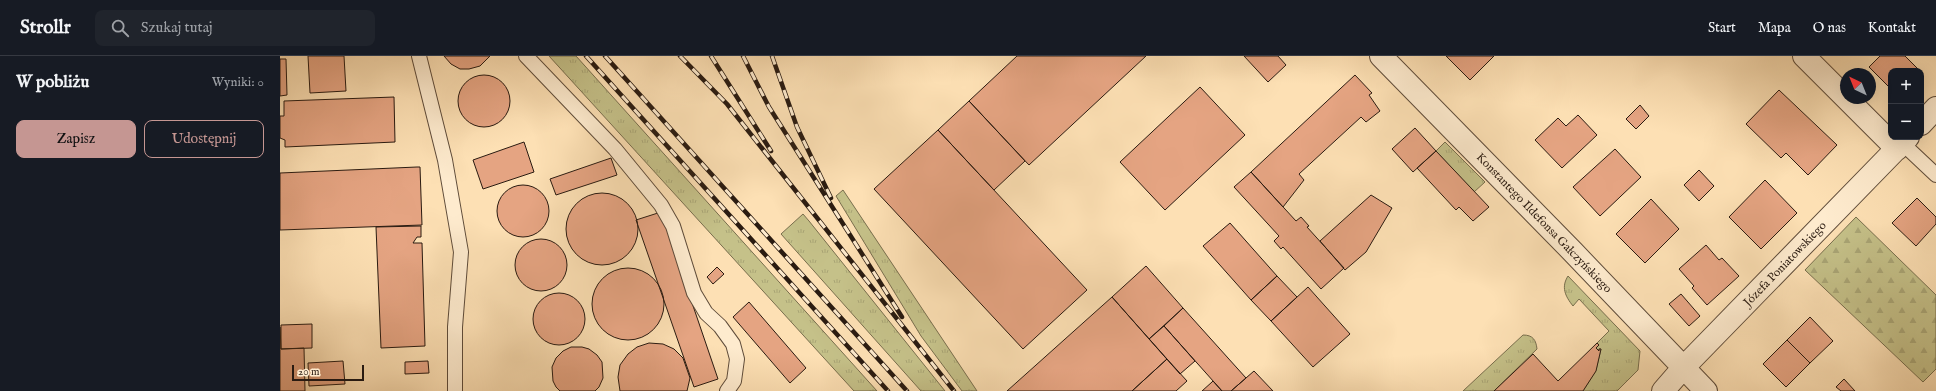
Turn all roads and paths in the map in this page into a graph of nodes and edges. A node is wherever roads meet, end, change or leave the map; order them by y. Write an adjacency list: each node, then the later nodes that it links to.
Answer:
1 (419, 56): 10 (lane)
2 (526, 56): 11 (lane)
3 (1381, 56): 9 (street, Konstantego Ildefonsa Gałczyńskiego)
4 (1804, 56): 7 (street)
5 (1936, 108): 6 (street)
6 (1924, 121)
7 (1902, 143): 8 (lane); 9 (street, Józefa Poniatowskiego)
8 (1936, 175)
9 (1683, 368): 12 (street, Józefa Poniatowskiego); 13 (street, Konstantego Ildefonsa Gałczyńskiego)
10 (454, 391)
11 (727, 391)
12 (1663, 391)
13 (1706, 391)

